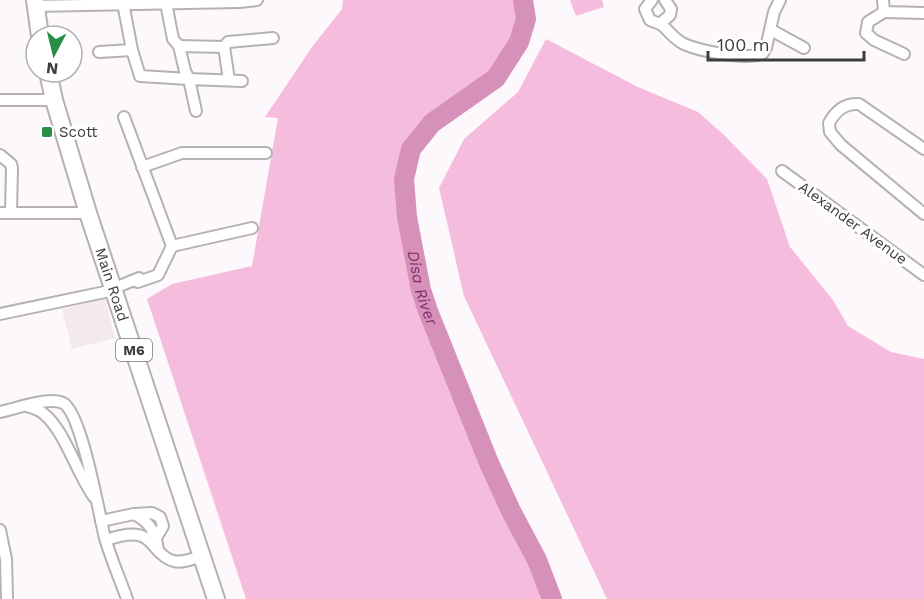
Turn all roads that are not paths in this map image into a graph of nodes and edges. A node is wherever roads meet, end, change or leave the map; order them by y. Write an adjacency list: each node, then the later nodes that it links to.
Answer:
1 (256, 0): 8 (street)
2 (652, 0): 11 (street)
3 (665, 0): 11 (street)
4 (780, 0): 13 (street)
5 (883, 0): 9 (street)
6 (35, 3): 7 (street); 12 (main road)
7 (123, 3): 8 (street); 18 (street)
8 (166, 3): 16 (street)
9 (884, 12): 10 (street); 20 (street)
10 (924, 13)
11 (661, 23): 13 (street)
12 (38, 24)
13 (771, 30): 17 (street)
14 (273, 38): 15 (street)
15 (227, 41): 16 (street); 22 (street)
16 (179, 46): 21 (street)
17 (804, 48)
18 (132, 50): 19 (street); 21 (street)
19 (99, 52)
20 (904, 54)
21 (189, 79): 22 (street); 27 (street)
22 (230, 80): 23 (street)
23 (242, 81)
24 (51, 84): 26 (main road, Main Road / M6)
25 (0, 100): 26 (street)
26 (54, 100): 35 (main road, Main Road / M6)
27 (196, 111)
28 (124, 117): 32 (street)
29 (924, 149): 36 (street)
30 (266, 153): 32 (street)
31 (0, 155): 34 (street)
32 (142, 167): 38 (street)
33 (782, 171): 39 (street, Alexander Avenue)
34 (5, 213): 35 (street)
35 (88, 213): 40 (main road, Main Road / M6)
36 (924, 214)
37 (252, 228): 38 (street)
38 (172, 246): 40 (street)
39 (924, 275)
40 (114, 290): 41 (street); 49 (main road, Main Road / M6)
41 (0, 314)
42 (27, 406): 43 (street); 44 (street); 44 (street)
43 (0, 412)
44 (96, 500): 45 (street)
45 (101, 521): 47 (street); 48 (street)
46 (0, 530): 50 (street)
47 (106, 540): 48 (street); 51 (street)
48 (159, 552): 49 (street)
49 (202, 556): 52 (main road, Main Road / M6)
50 (7, 599)
51 (127, 599)
52 (216, 599)

